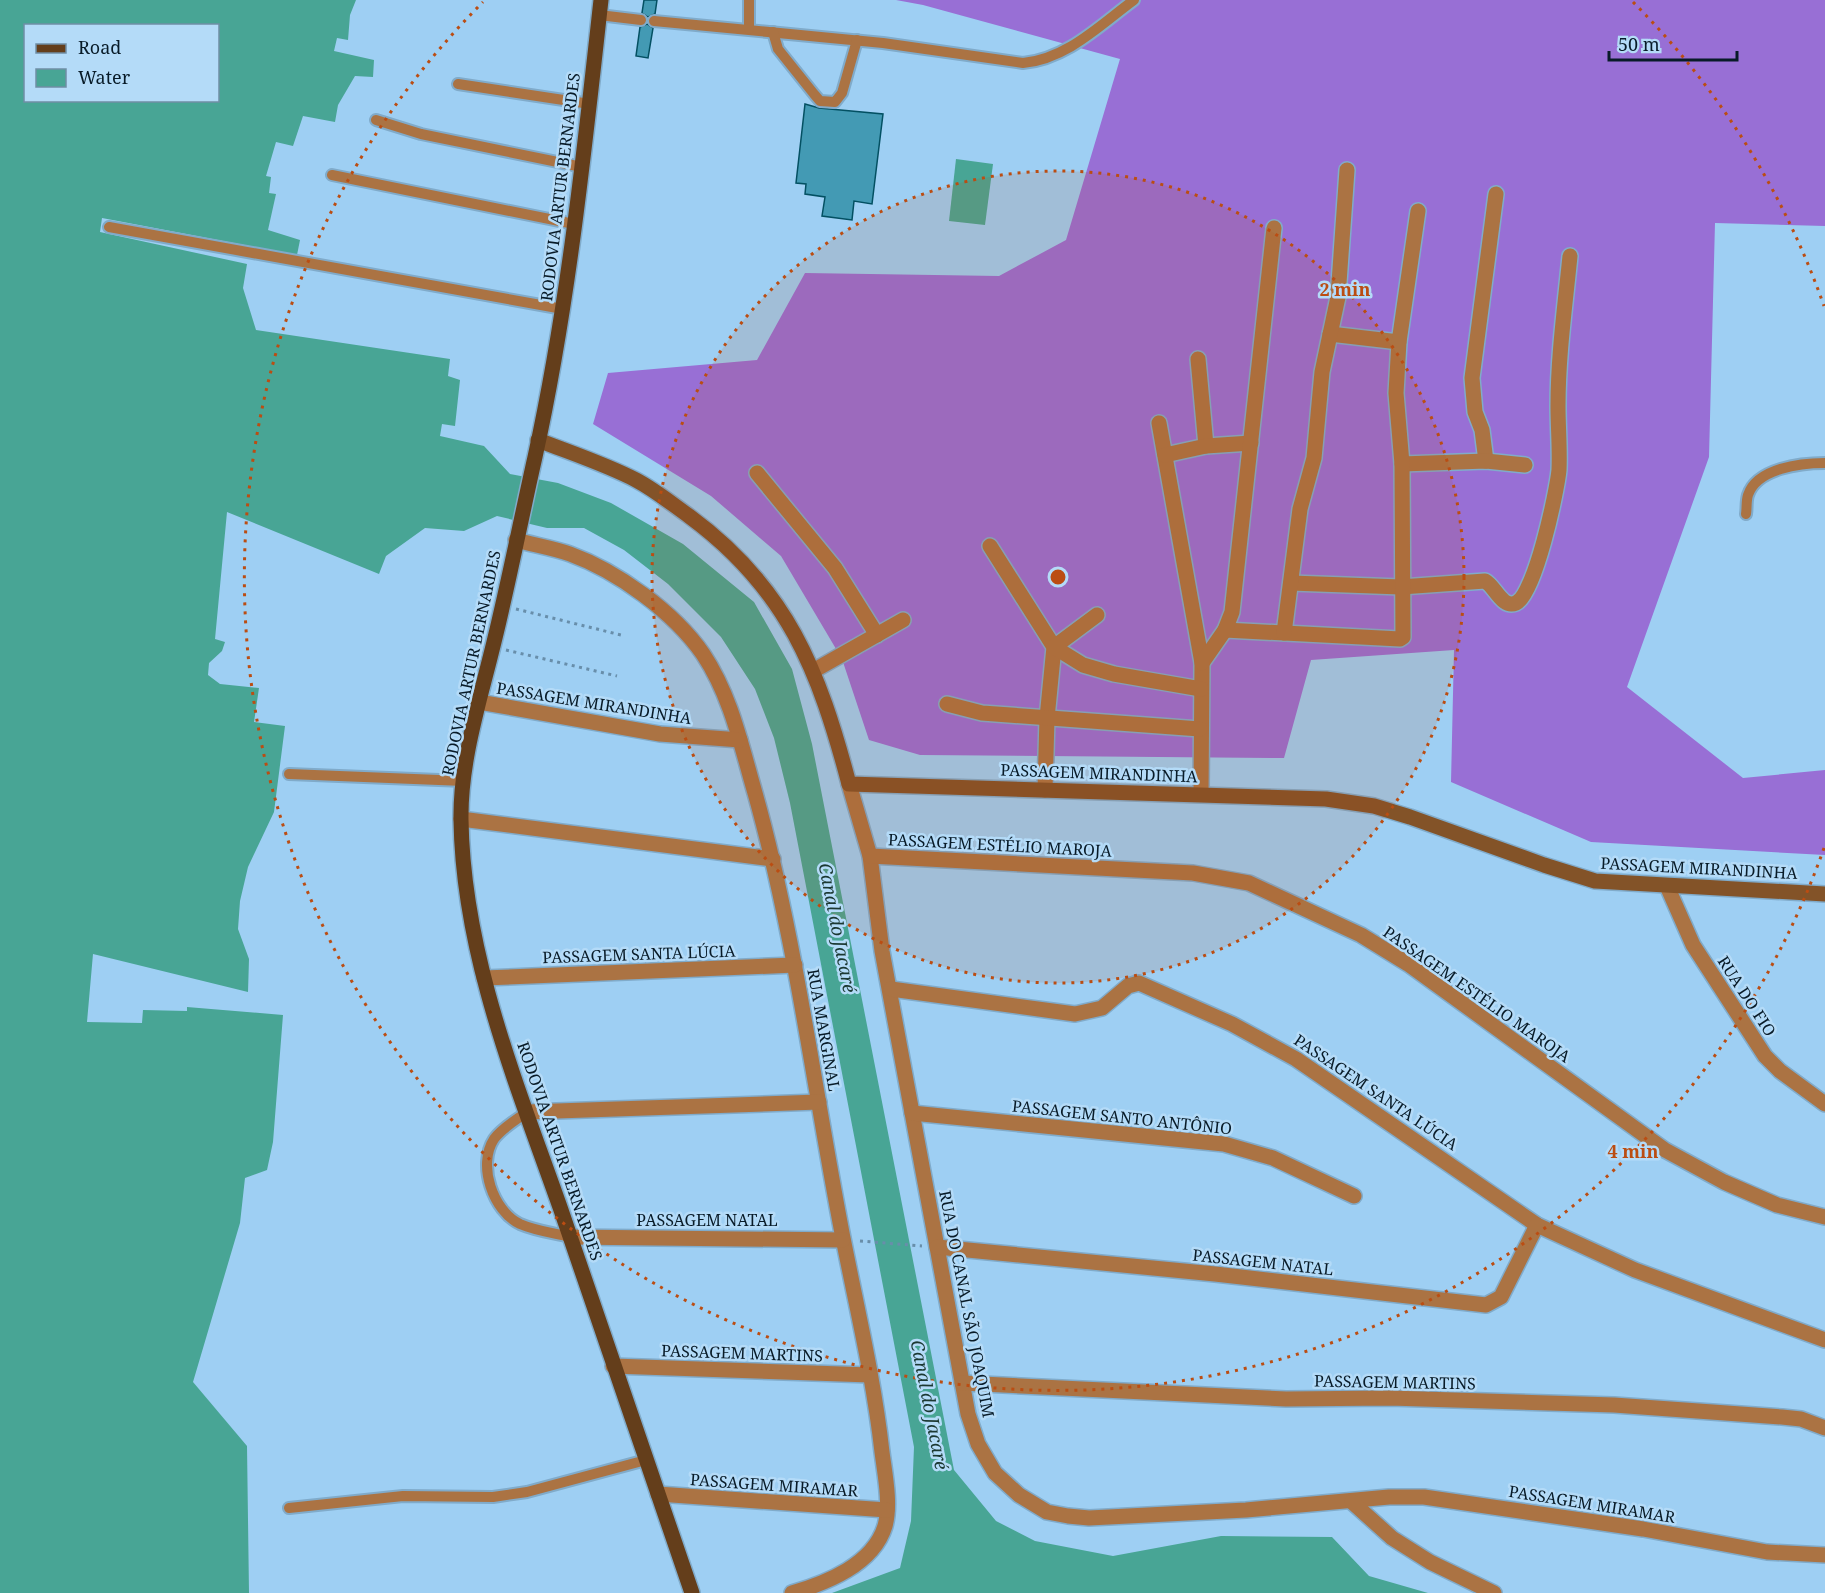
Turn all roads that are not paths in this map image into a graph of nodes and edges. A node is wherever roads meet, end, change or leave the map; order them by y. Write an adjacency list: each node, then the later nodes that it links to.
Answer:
1 (749, 0): 6 (lane)
2 (1134, 0): 8 (lane)
3 (600, 8): 4 (lane); 10 (main road, RODOVIA ARTUR BERNARDES)
4 (641, 20)
5 (654, 21): 6 (lane)
6 (749, 29): 7 (lane)
7 (773, 32): 8 (lane); 8 (lane)
8 (857, 40)
9 (458, 84): 10 (lane)
10 (590, 104): 12 (main road, RODOVIA ARTUR BERNARDES)
11 (376, 120): 12 (lane)
12 (582, 167): 17 (main road, RODOVIA ARTUR BERNARDES)
13 (1347, 170): 22 (street)
14 (332, 176): 17 (lane)
15 (1496, 194): 30 (street)
16 (1418, 211): 23 (street)
17 (574, 224): 21 (main road, RODOVIA ARTUR BERNARDES)
18 (109, 227): 21 (lane)
19 (1274, 228): 27 (street)
20 (1570, 256): 39 (street)
21 (563, 309): 26 (main road, RODOVIA ARTUR BERNARDES)
22 (1330, 334): 23 (street); 38 (street)
23 (1399, 342): 32 (street)
24 (1198, 359): 28 (street)
25 (1159, 423): 29 (street)
26 (538, 440): 36 (main road, RODOVIA ARTUR BERNARDES); 47 (street)
27 (1251, 442): 28 (street); 42 (street)
28 (1206, 446): 29 (street)
29 (1165, 455): 46 (street)
30 (1486, 461): 32 (street); 33 (street)
31 (1825, 463): 35 (lane)
32 (1402, 464): 39 (street)
33 (1525, 465)
34 (757, 473): 44 (street)
35 (1746, 514)
36 (517, 536): 49 (main road, RODOVIA ARTUR BERNARDES); 53 (street, RUA MARGINAL)
37 (990, 546): 45 (street)
38 (1291, 583): 39 (street); 43 (street)
39 (1401, 587): 43 (street)
40 (1096, 615): 45 (street)
41 (903, 620): 44 (street)
42 (1225, 630): 43 (street); 46 (street)
43 (1284, 633)
44 (877, 635): 47 (street)
45 (1054, 647): 48 (street); 51 (street)
46 (1202, 663): 48 (street)
47 (813, 671): 56 (street)
48 (1201, 689): 52 (street)
49 (479, 702): 53 (street, PASSAGEM MIRANDINHA); 55 (main road, RODOVIA ARTUR BERNARDES)
50 (947, 704): 51 (street)
51 (1047, 718): 52 (street); 57 (street)
52 (1200, 729): 58 (street)
53 (740, 740): 61 (street, RUA MARGINAL)
54 (289, 774): 55 (lane)
55 (464, 781): 59 (main road, RODOVIA ARTUR BERNARDES)
56 (849, 784): 57 (street, PASSAGEM MIRANDINHA); 60 (street, RUA DO CANAL SÃO JOAQUIM)
57 (1045, 790): 58 (street, PASSAGEM MIRANDINHA)
58 (1201, 794): 62 (street, PASSAGEM MIRANDINHA)
59 (461, 819): 61 (street); 65 (main road, RODOVIA ARTUR BERNARDES)
60 (870, 856): 66 (street, RUA DO CANAL SÃO JOAQUIM); 72 (street, PASSAGEM ESTÉLIO MAROJA)
61 (773, 859): 64 (street, RUA MARGINAL)
62 (1667, 886): 63 (street, PASSAGEM MIRANDINHA); 68 (street, RUA DO FIO)
63 (1825, 894)
64 (795, 964): 65 (street, PASSAGEM SANTA LÚCIA); 67 (street, RUA MARGINAL)
65 (484, 978): 69 (main road, RODOVIA ARTUR BERNARDES)
66 (891, 989): 70 (street, RUA DO CANAL SÃO JOAQUIM); 73 (street, PASSAGEM SANTA LÚCIA)
67 (819, 1102): 69 (street); 75 (street, RUA MARGINAL)
68 (1825, 1104)
69 (526, 1112): 74 (main road, RODOVIA ARTUR BERNARDES); 74 (lane)
70 (912, 1113): 71 (street, PASSAGEM SANTO ANTÔNIO); 76 (street, RUA DO CANAL SÃO JOAQUIM)
71 (1354, 1196)
72 (1825, 1217)
73 (1537, 1225): 76 (street, PASSAGEM NATAL); 77 (street, PASSAGEM SANTA LÚCIA)
74 (570, 1237): 75 (street, PASSAGEM NATAL); 78 (main road, RODOVIA ARTUR BERNARDES)
75 (848, 1240): 79 (street, RUA MARGINAL)
76 (933, 1247): 80 (street, RUA DO CANAL SÃO JOAQUIM)
77 (1825, 1340)
78 (613, 1366): 79 (street, PASSAGEM MARTINS); 82 (main road, RODOVIA ARTUR BERNARDES)
79 (870, 1375): 86 (street, RUA MARGINAL)
80 (962, 1383): 81 (street, PASSAGEM MARTINS); 84 (street, RUA DO CANAL SÃO JOAQUIM)
81 (1825, 1428)
82 (646, 1460): 83 (main road, RODOVIA ARTUR BERNARDES); 85 (lane)
83 (658, 1494): 86 (street, PASSAGEM MIRAMAR); 88 (main road, RODOVIA ARTUR BERNARDES)
84 (1352, 1502): 87 (street, PASSAGEM MIRAMAR); 90 (street)
85 (289, 1508)
86 (887, 1510): 89 (street, RUA MARGINAL)
87 (1825, 1555)
88 (692, 1593)
89 (792, 1593)
90 (1494, 1593)

